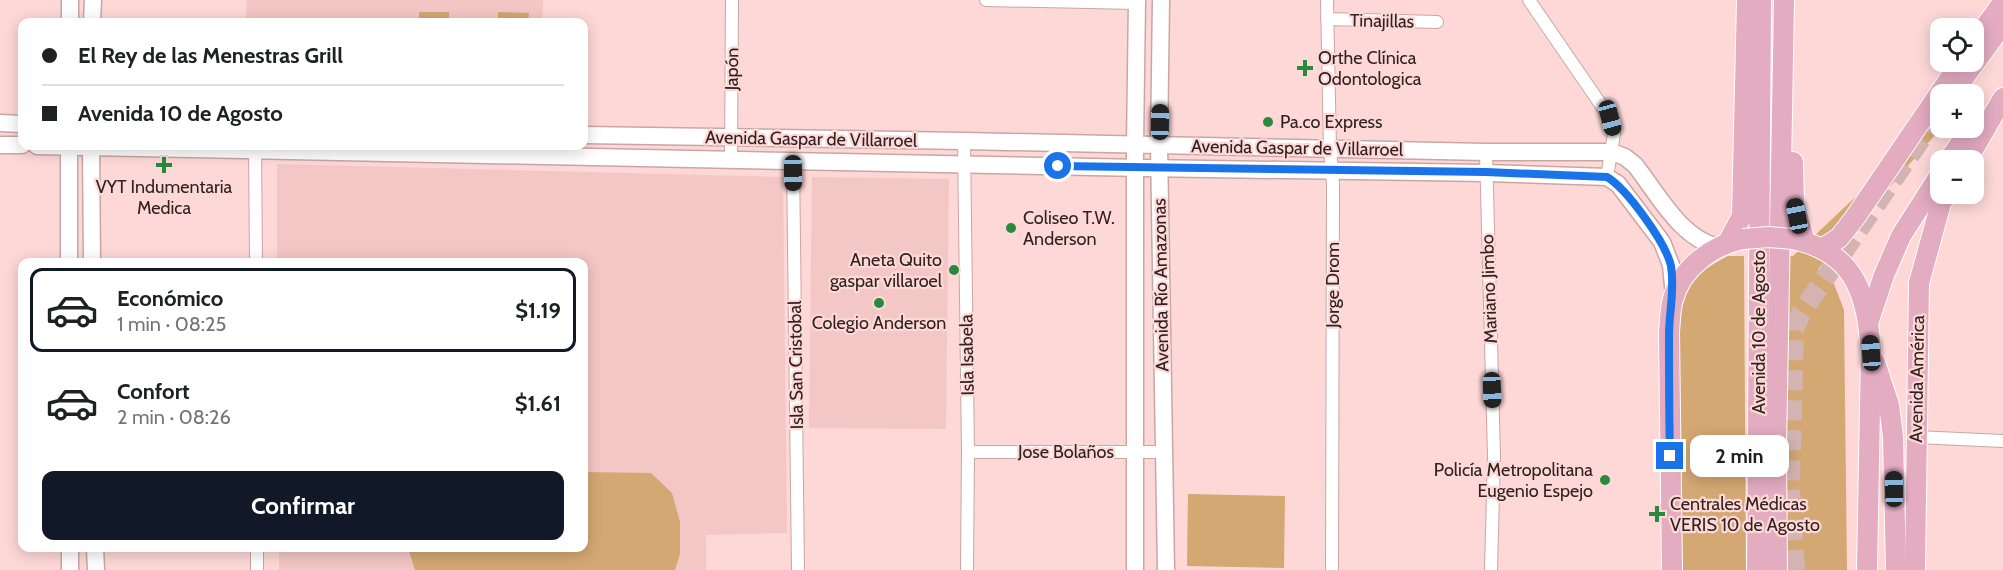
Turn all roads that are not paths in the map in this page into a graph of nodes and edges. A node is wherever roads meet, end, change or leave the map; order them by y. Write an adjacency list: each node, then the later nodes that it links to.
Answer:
1 (70, 0): 15 (main road)
2 (93, 0): 16 (main road)
3 (732, 0): 29 (street, Japón)
4 (986, 0): 5 (street)
5 (997, 0): 13 (street)
6 (1161, 0): 34 (main road, Avenida Río Amazonas)
7 (1327, 0): 17 (street, Jorge Drom)
8 (1529, 0): 42 (street)
9 (1747, 0): 53 (main road, Avenida 10 de Agosto)
10 (1761, 0): 79 (main road, Avenida 10 de Agosto)
11 (1784, 0): 80 (main road, Avenida 10 de Agosto)
12 (1793, 0): 54 (main road)
13 (1137, 1): 33 (main road, Avenida Río Amazonas)
14 (2003, 2): 20 (main road)
15 (70, 18)
16 (92, 18)
17 (1327, 19): 18 (street, Tinajillas); 35 (street, Jorge Drom)
18 (1437, 22)
19 (2003, 24): 22 (main road)
20 (1984, 29)
21 (1954, 72): 54 (main road)
22 (1960, 83)
23 (2003, 90): 25 (main road)
24 (2003, 98): 40 (main road)
25 (1984, 112)
26 (0, 123): 27 (main road)
27 (18, 124)
28 (588, 135): 29 (main road, Avenida Gaspar de Villarroel)
29 (731, 139): 30 (main road, Avenida Gaspar de Villarroel); 43 (street, Japón)
30 (964, 141): 33 (main road, Avenida Gaspar de Villarroel); 45 (street, Isla Isabela)
31 (0, 145): 32 (main road)
32 (18, 145)
33 (1135, 145): 34 (main road, Avenida Gaspar de Villarroel); 46 (main road, Avenida Río Amazonas)
34 (1159, 145): 35 (main road, Avenida Gaspar de Villarroel); 47 (main road, Avenida Río Amazonas)
35 (1330, 149): 41 (main road, Avenida Gaspar de Villarroel); 48 (street, Jorge Drom)
36 (69, 150): 55 (main road)
37 (91, 150): 56 (main road)
38 (255, 150): 57 (street)
39 (496, 150): 43 (main road, Avenida Gaspar de Villarroel)
40 (1973, 150)
41 (1486, 152): 42 (main road, Avenida Gaspar de Villarroel); 49 (street, Mariano Jimbo)
42 (1612, 152): 50 (street); 53 (main road)
43 (731, 159): 44 (main road, Avenida Gaspar de Villarroel)
44 (793, 160): 45 (main road, Avenida Gaspar de Villarroel); 72 (street, Isla San Cristobal)
45 (965, 164): 46 (main road, Avenida Gaspar de Villarroel); 64 (street, Isla Isabela)
46 (1135, 168): 47 (main road, Avenida Gaspar de Villarroel); 63 (main road, Avenida Río Amazonas)
47 (1160, 168): 48 (main road, Avenida Gaspar de Villarroel); 65 (main road, Avenida Río Amazonas)
48 (1332, 170): 49 (main road, Avenida Gaspar de Villarroel); 76 (street, Jorge Drom)
49 (1486, 172): 50 (main road, Avenida Gaspar de Villarroel); 77 (street, Mariano Jimbo)
50 (1607, 177): 58 (main road)
51 (1930, 190): 59 (main road)
52 (1941, 204): 61 (main road, Avenida América)
53 (1730, 243): 54 (main road, Avenida 10 de Agosto, bridge); 58 (main road, Avenida 10 de Agosto)
54 (1806, 244): 59 (main road)
55 (69, 258)
56 (92, 258)
57 (256, 258)
58 (1674, 296): 78 (main road, Avenida 10 de Agosto)
59 (1869, 320): 60 (main road)
60 (1871, 353): 81 (main road); 82 (main road)
61 (1916, 437): 62 (street); 83 (main road, Avenida América)
62 (2003, 441)
63 (1135, 451): 64 (street, Jose Bolaños); 65 (street, Jose Bolaños); 74 (main road, Avenida Río Amazonas)
64 (968, 452): 73 (street, Isla Isabela)
65 (1164, 452): 75 (main road, Avenida Río Amazonas)
66 (70, 552): 69 (main road)
67 (96, 552): 70 (main road)
68 (257, 552): 71 (street)
69 (70, 570)
70 (96, 570)
71 (257, 570)
72 (798, 570)
73 (967, 570)
74 (1135, 570)
75 (1166, 570)
76 (1332, 570)
77 (1491, 570)
78 (1672, 570)
79 (1757, 570)
80 (1777, 570)
81 (1868, 570)
82 (1896, 570)
83 (1915, 570)

